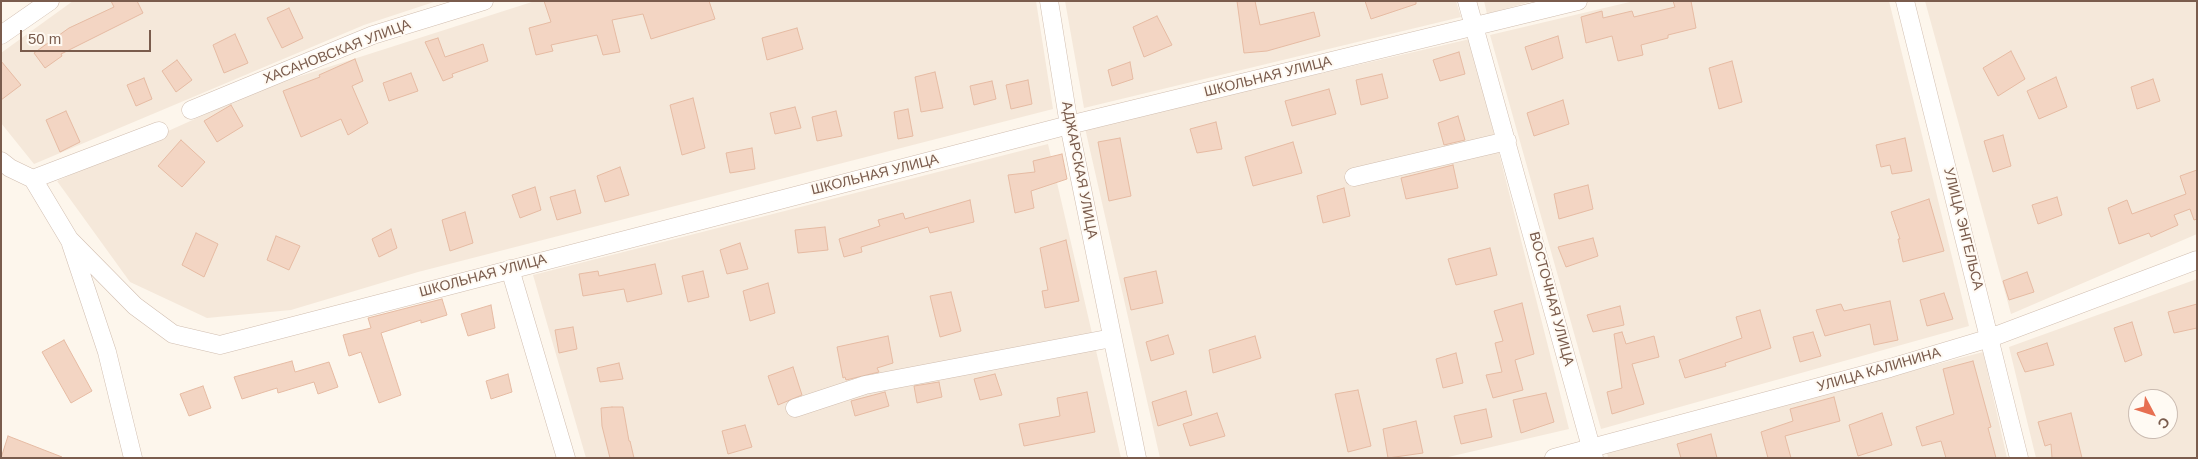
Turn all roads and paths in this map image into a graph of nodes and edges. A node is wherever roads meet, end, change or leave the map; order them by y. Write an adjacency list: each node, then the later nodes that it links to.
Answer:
1 (50, 1): 8 (street)
2 (484, 1): 9 (street, ХАСАНОВСКАЯ УЛИЦА)
3 (1049, 1): 10 (street, АДЖАРСКАЯ УЛИЦА)
4 (1467, 1): 7 (street, ВОСТОЧНАЯ УЛИЦА)
5 (1578, 1): 7 (street, ШКОЛЬНАЯ УЛИЦА)
6 (1906, 1): 20 (street, УЛИЦА ЭНГЕЛЬСА)
7 (1475, 26): 10 (street, ШКОЛЬНАЯ УЛИЦА); 12 (street, ВОСТОЧНАЯ УЛИЦА)
8 (1, 35)
9 (191, 110)
10 (1069, 126): 18 (street, ШКОЛЬНАЯ УЛИЦА); 19 (street, АДЖАРСКАЯ УЛИЦА)
11 (159, 131): 15 (street)
12 (1507, 141): 14 (street); 22 (street, ВОСТОЧНАЯ УЛИЦА)
13 (1, 161): 15 (street)
14 (1354, 177)
15 (33, 178): 16 (street)
16 (69, 239): 18 (street, ШКОЛЬНАЯ УЛИЦА); 23 (street)
17 (2197, 260): 20 (street, УЛИЦА КАЛИНИНА)
18 (510, 269): 24 (street)
19 (1112, 338): 21 (street); 25 (street, АДЖАРСКАЯ УЛИЦА)
20 (1990, 338): 22 (street, УЛИЦА КАЛИНИНА); 27 (street, УЛИЦА ЭНГЕЛЬСА)
21 (795, 408)
22 (1593, 453): 26 (street, УЛИЦА КАЛИНИНА)
23 (133, 458)
24 (566, 458)
25 (1137, 458)
26 (1554, 458)
27 (2019, 458)

